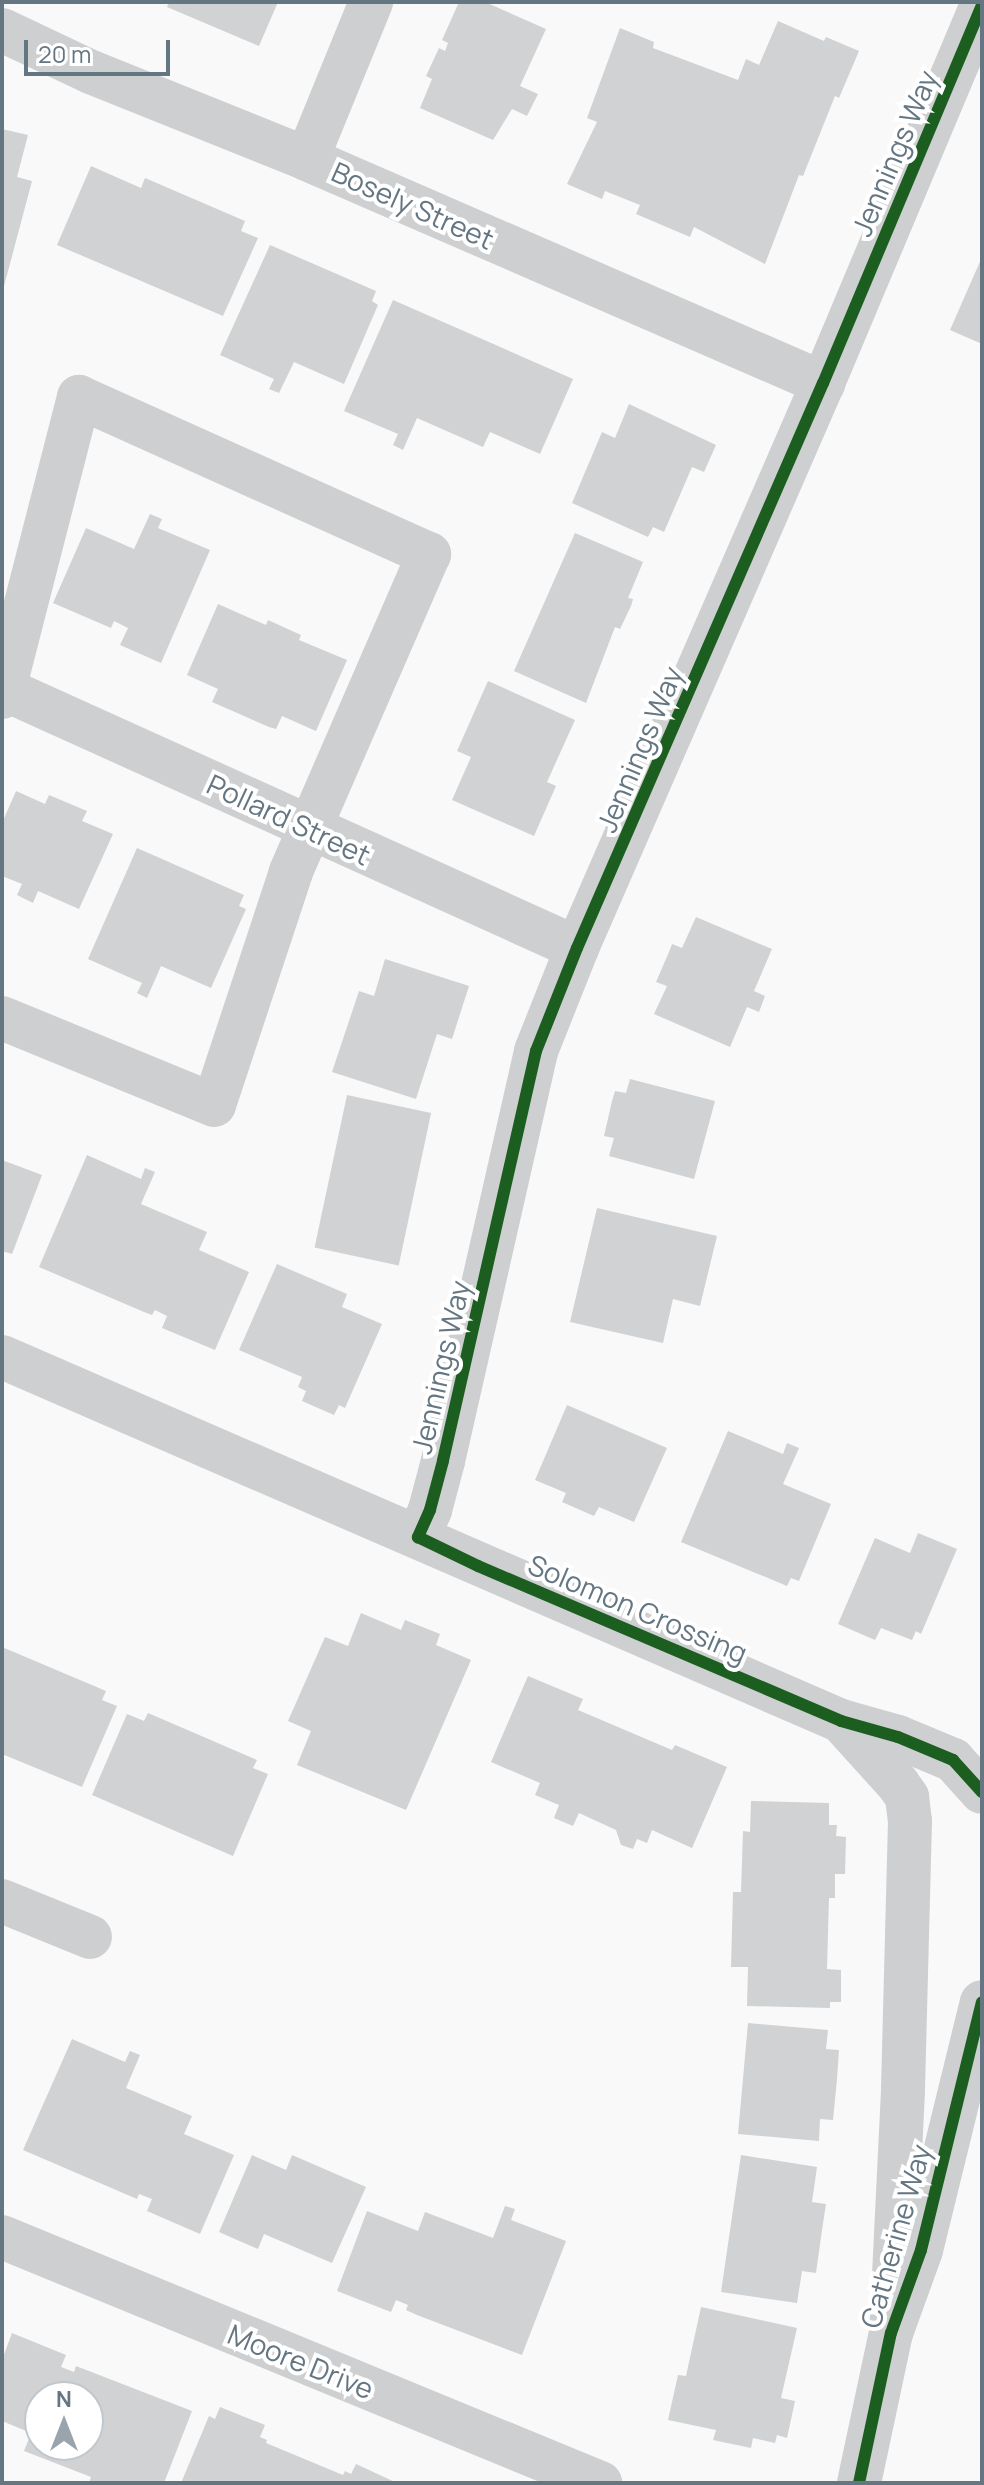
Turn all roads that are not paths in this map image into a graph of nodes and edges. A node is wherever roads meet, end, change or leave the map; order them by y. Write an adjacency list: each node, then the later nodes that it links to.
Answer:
1 (371, 2): 4 (street)
2 (982, 5): 5 (street, Jennings Way)
3 (2, 30): 4 (street, Bosely Street)
4 (307, 159): 5 (street, Bosely Street)
5 (823, 383): 8 (street, Jennings Way)
6 (3, 691): 7 (street, Pollard Street); 7 (street)
7 (309, 828): 8 (street, Pollard Street); 9 (street)
8 (577, 948): 11 (street, Jennings Way)
9 (2, 1018)
10 (2, 1357): 11 (street, Solomon Crossing)
11 (418, 1537): 12 (street, Solomon Crossing)
12 (841, 1721): 13 (street); 18 (street, Catherine Way)
13 (982, 1792)
14 (2, 1901): 15 (street)
15 (90, 1937)
16 (982, 2002): 18 (street, Catherine Way)
17 (2, 2237): 19 (street, Moore Drive)
18 (891, 2333): 20 (street, Catherine Way)
19 (600, 2483)
20 (859, 2483)

